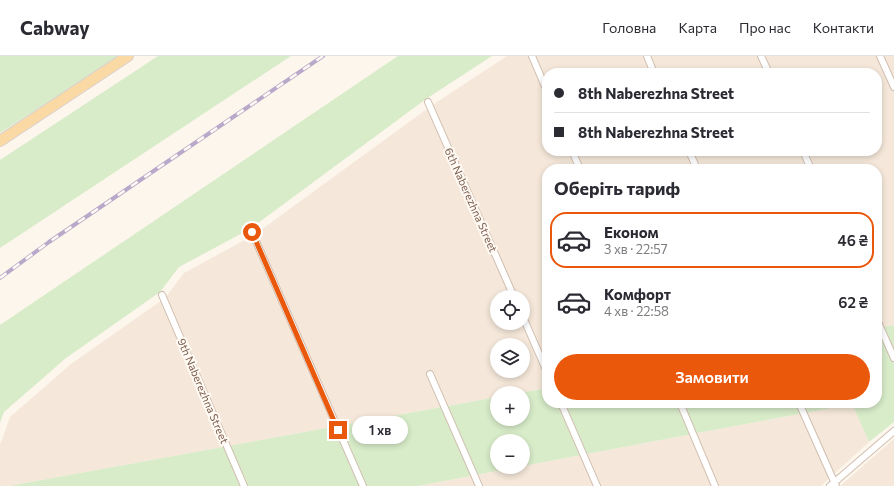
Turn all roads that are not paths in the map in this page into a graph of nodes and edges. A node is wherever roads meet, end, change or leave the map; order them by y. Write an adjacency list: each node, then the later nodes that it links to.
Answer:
1 (128, 56): 11 (main road)
2 (532, 56): 8 (street)
3 (647, 56): 6 (street)
4 (761, 56): 7 (street)
5 (880, 56): 9 (street)
6 (652, 68)
7 (767, 68)
8 (542, 79)
9 (894, 87)
10 (428, 102): 13 (street, 6th Naberezhna Street)
11 (0, 142)
12 (252, 232): 26 (street)
13 (511, 290)
14 (162, 295): 25 (street, 9th Naberezhna Street)
15 (529, 330): 18 (street)
16 (882, 331): 17 (street)
17 (894, 358)
18 (542, 361)
19 (430, 374): 27 (street)
20 (563, 408): 28 (street)
21 (682, 408): 29 (street)
22 (801, 408): 24 (street)
23 (894, 430): 24 (street)
24 (833, 485)
25 (244, 486)
26 (363, 486)
27 (479, 486)
28 (597, 486)
29 (715, 486)

